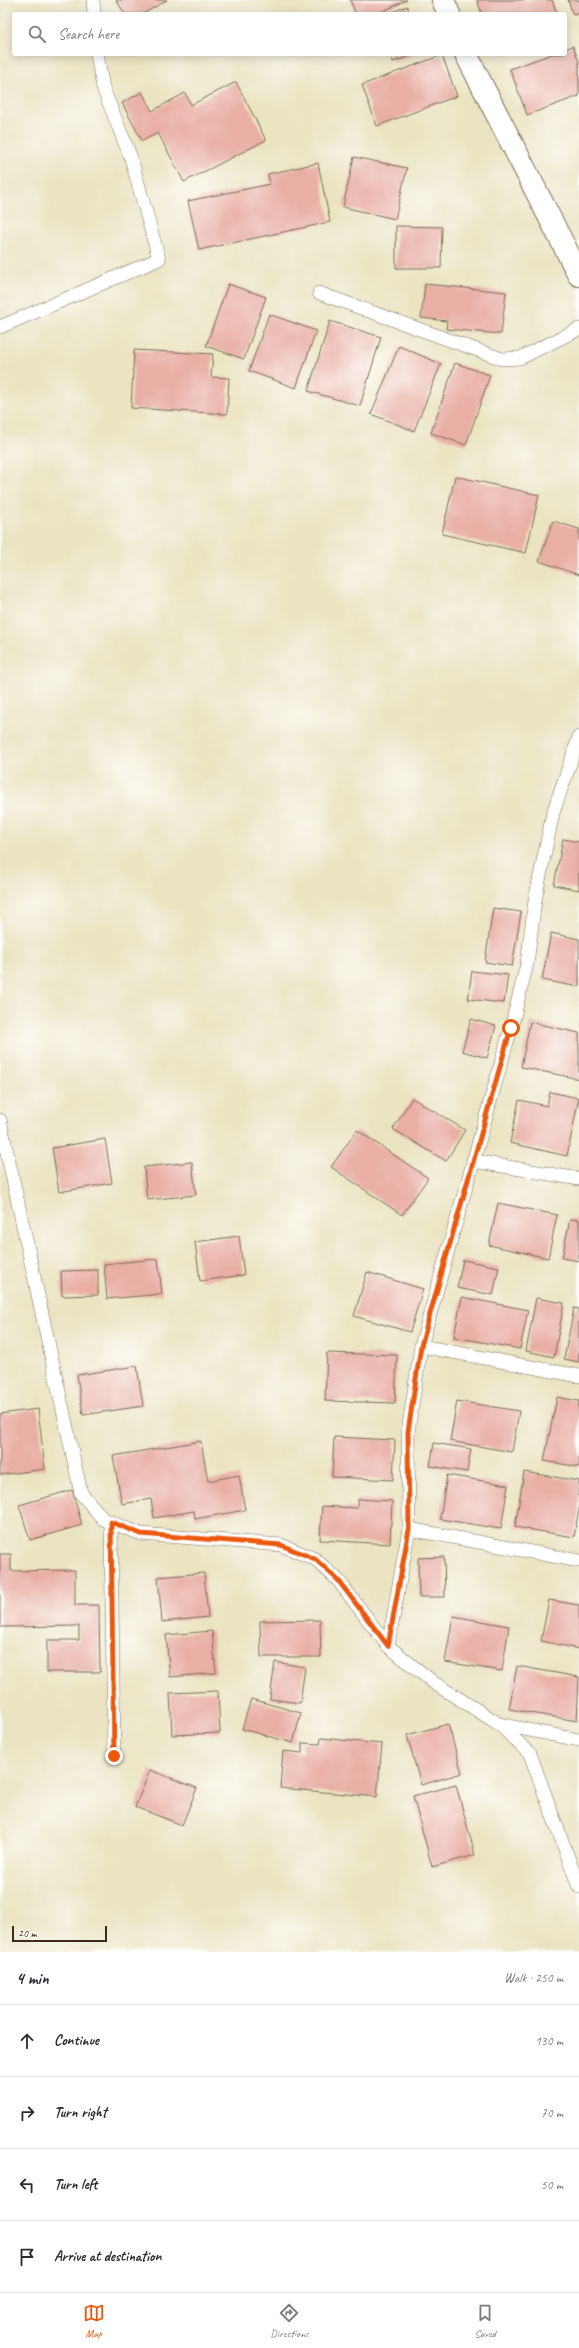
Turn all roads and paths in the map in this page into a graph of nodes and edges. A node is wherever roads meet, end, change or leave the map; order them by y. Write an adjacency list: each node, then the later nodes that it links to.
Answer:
1 (93, 0): 3 (lane)
2 (443, 0): 4 (street)
3 (94, 12)
4 (447, 12)
5 (97, 56): 9 (lane)
6 (467, 56): 7 (street)
7 (579, 275)
8 (320, 293): 10 (lane)
9 (0, 327)
10 (579, 329)
11 (579, 737): 13 (lane)
12 (0, 1120): 17 (lane)
13 (473, 1161): 14 (lane); 15 (lane)
14 (579, 1179)
15 (421, 1346): 16 (lane); 18 (lane)
16 (579, 1376)
17 (111, 1522): 20 (lane); 23 (lane)
18 (409, 1529): 19 (lane); 20 (lane)
19 (579, 1561)
20 (388, 1646): 21 (lane)
21 (499, 1724): 22 (lane); 24 (lane)
22 (579, 1740)
23 (114, 1756)
24 (579, 1887)

